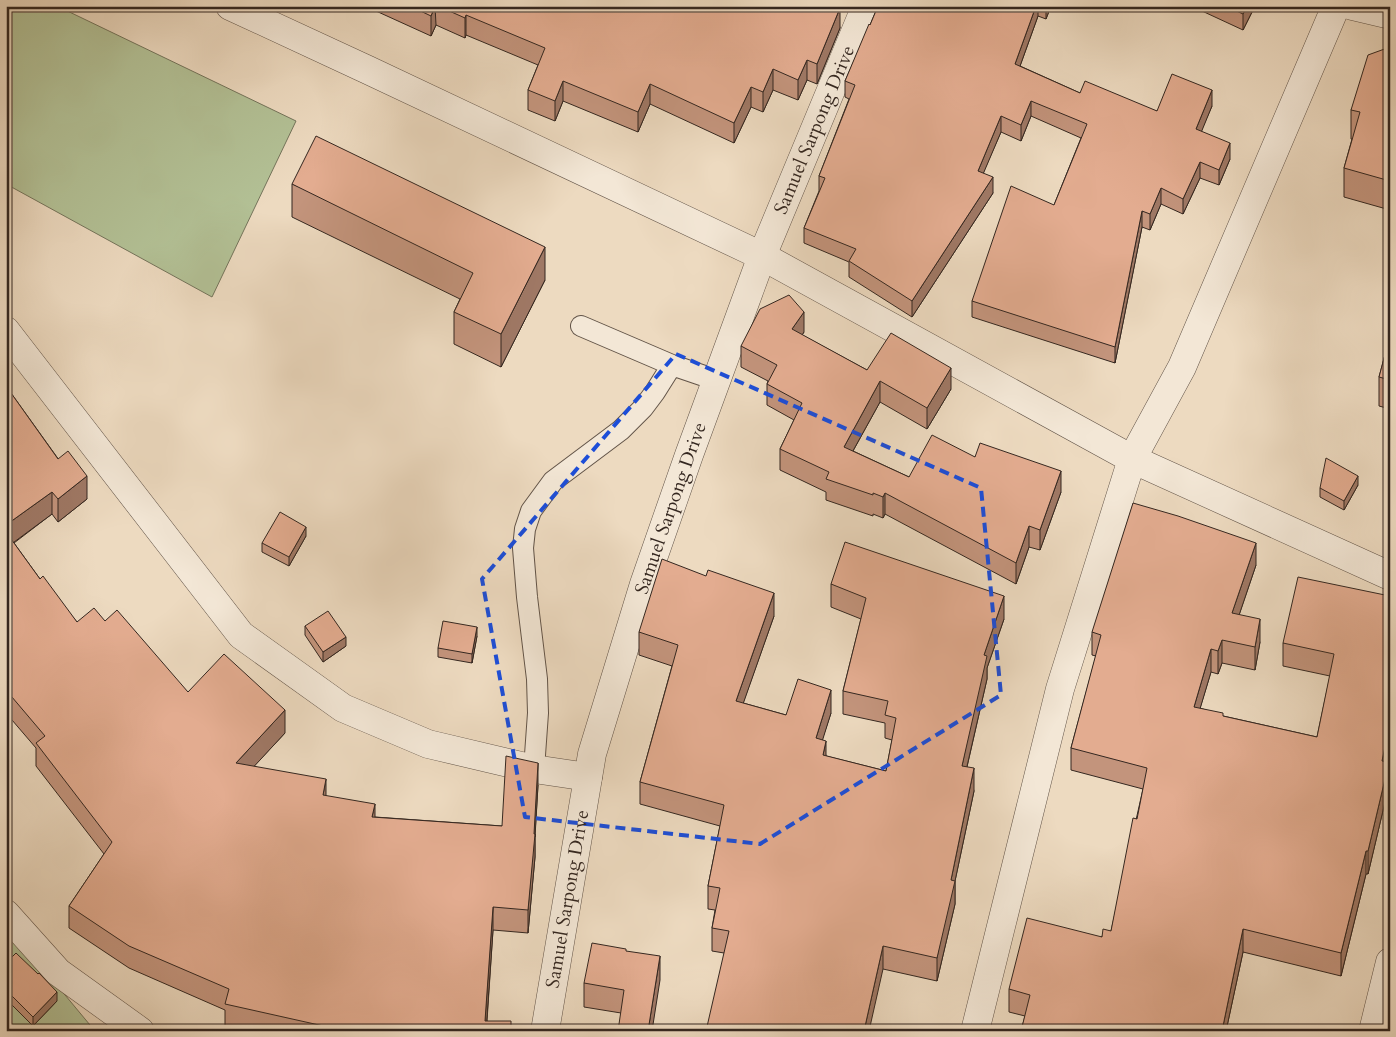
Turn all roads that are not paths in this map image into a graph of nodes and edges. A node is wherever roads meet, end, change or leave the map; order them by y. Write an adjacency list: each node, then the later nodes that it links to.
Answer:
1 (230, 6): 6 (street)
2 (866, 6): 6 (street, Samuel Sarpong Drive)
3 (1336, 6): 11 (street)
4 (1352, 6): 5 (street)
5 (1390, 15)
6 (762, 256): 10 (street, Samuel Sarpong Drive); 11 (street)
7 (581, 326): 9 (lane)
8 (6, 331): 13 (street)
9 (672, 365): 10 (lane); 13 (lane)
10 (716, 380): 14 (street, Samuel Sarpong Drive)
11 (1132, 459): 12 (street); 19 (street)
12 (1390, 576)
13 (534, 769): 14 (street)
14 (588, 777): 18 (street, Samuel Sarpong Drive)
15 (6, 914): 17 (street)
16 (1390, 962): 20 (street)
17 (140, 1031)
18 (545, 1031)
19 (975, 1031)
20 (1373, 1031)

